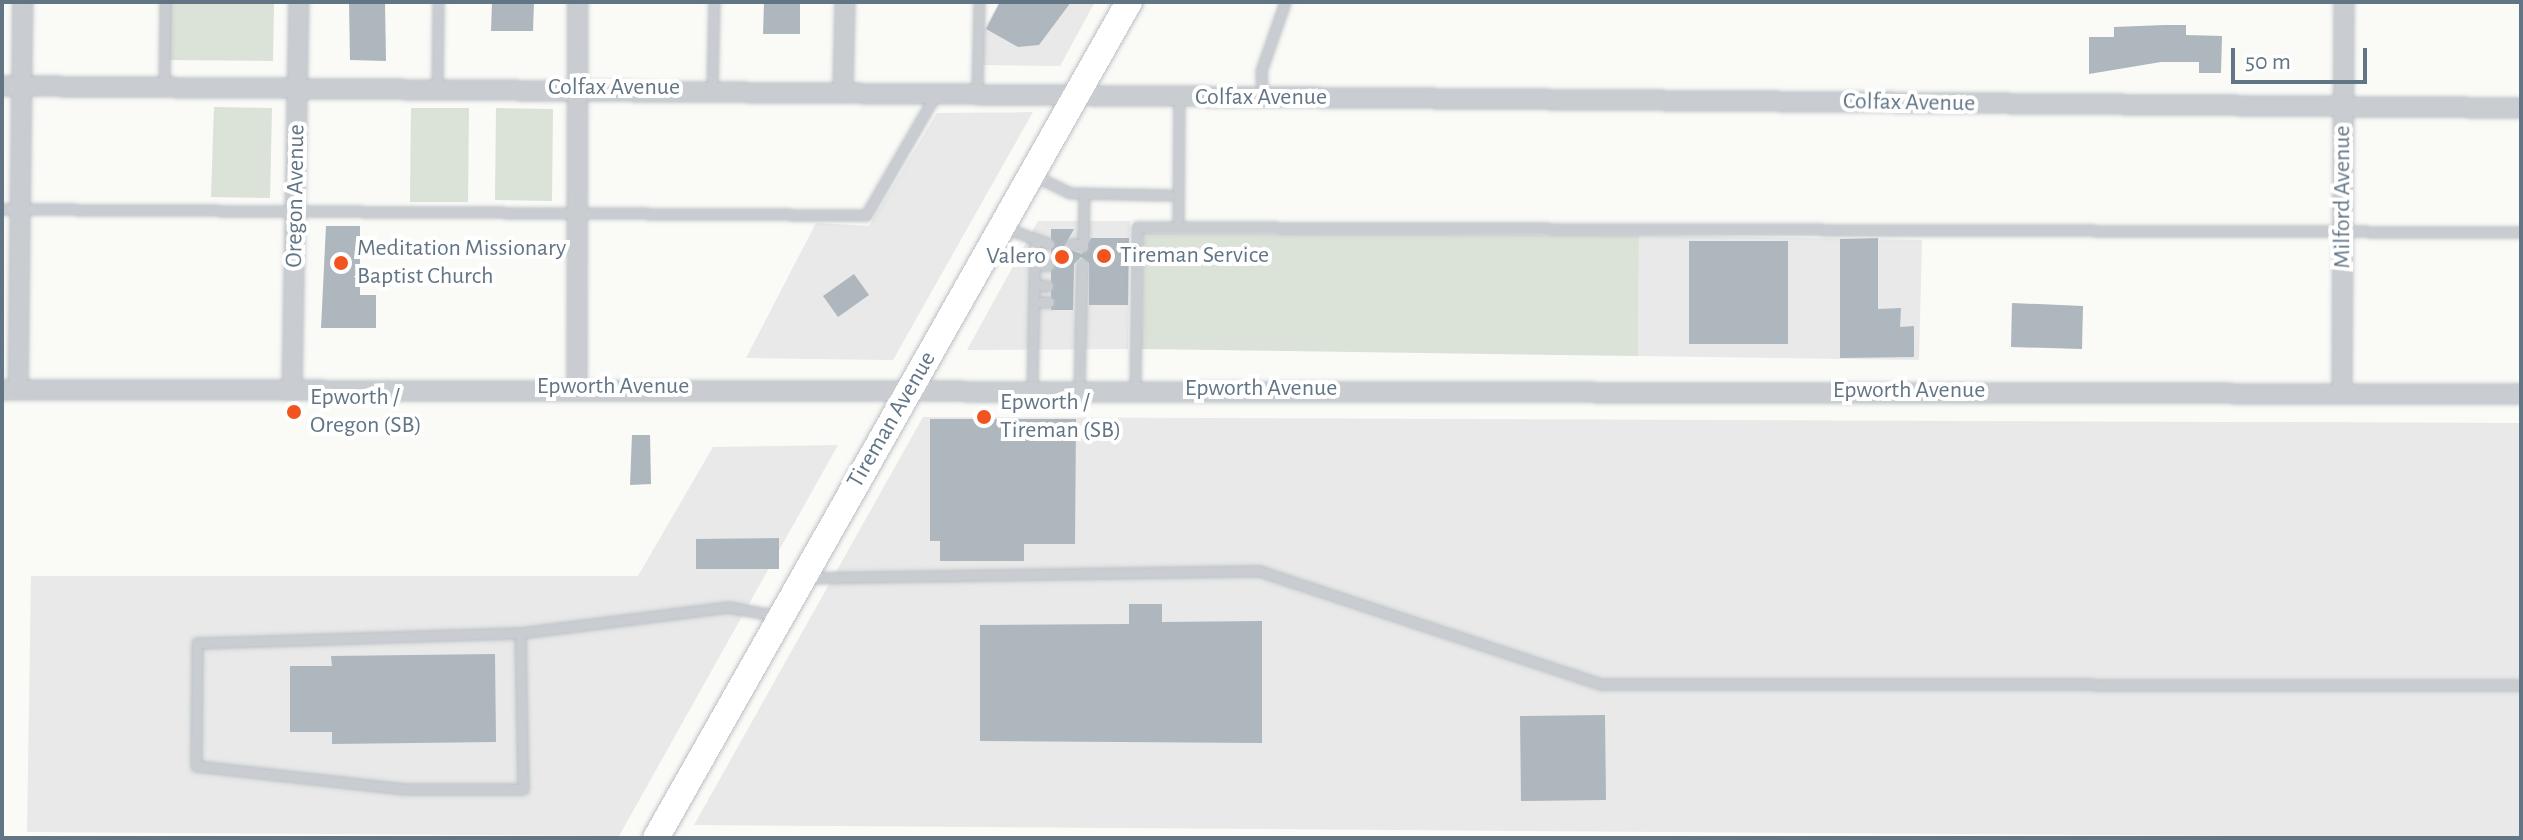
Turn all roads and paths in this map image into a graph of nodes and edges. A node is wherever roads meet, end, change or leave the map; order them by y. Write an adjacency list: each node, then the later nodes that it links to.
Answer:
1 (23, 2): 13 (street)
2 (165, 2): 14 (lane)
3 (299, 2): 15 (street, Oregon Avenue)
4 (438, 2): 16 (lane)
5 (578, 2): 17 (street)
6 (714, 2): 18 (lane)
7 (845, 2): 19 (street)
8 (979, 2): 21 (lane)
9 (1129, 2): 22 (street, Tireman Avenue)
10 (1285, 2): 24 (lane)
11 (2344, 2): 25 (street, Milford Avenue)
12 (2, 86): 13 (street, Colfax Avenue)
13 (22, 86): 14 (street, Colfax Avenue); 30 (street)
14 (164, 87): 15 (street, Colfax Avenue)
15 (297, 87): 16 (street, Colfax Avenue); 31 (street, Oregon Avenue)
16 (437, 87): 17 (street, Colfax Avenue)
17 (578, 88): 18 (street, Colfax Avenue); 32 (street)
18 (712, 88): 19 (street, Colfax Avenue)
19 (843, 89): 20 (street, Colfax Avenue)
20 (938, 89): 21 (street, Colfax Avenue); 32 (lane)
21 (977, 90): 22 (street, Colfax Avenue)
22 (1078, 93): 23 (street, Colfax Avenue); 27 (street, Tireman Avenue)
23 (1179, 97): 24 (street, Colfax Avenue); 34 (lane)
24 (1262, 97): 25 (street, Colfax Avenue)
25 (2343, 107): 26 (street, Colfax Avenue); 35 (street, Milford Avenue)
26 (2521, 108)
27 (1031, 175): 28 (lane); 33 (street, Tireman Avenue)
28 (1084, 193): 29 (lane); 39 (lane)
29 (1170, 195)
30 (11, 209): 31 (lane); 56 (street)
31 (295, 209): 32 (lane); 57 (street, Oregon Avenue)
32 (577, 209): 51 (street)
33 (1002, 226): 37 (lane); 52 (street, Tireman Avenue)
34 (1178, 226): 35 (lane); 55 (lane)
35 (2343, 232): 36 (lane); 58 (street, Milford Avenue)
36 (2521, 232)
37 (1035, 244): 38 (lane); 40 (lane)
38 (1049, 244)
39 (1071, 244)
40 (1035, 265): 41 (lane); 43 (lane)
41 (1049, 265)
42 (1071, 266): 46 (lane)
43 (1034, 285): 44 (lane); 47 (lane)
44 (1048, 286)
45 (1070, 286): 46 (lane)
46 (1082, 287): 50 (lane)
47 (1034, 302): 48 (lane); 53 (lane)
48 (1049, 302)
49 (1070, 302): 50 (lane)
50 (1081, 302): 54 (lane)
51 (577, 386): 52 (street, Epworth Avenue); 57 (street, Epworth Avenue)
52 (910, 387): 53 (street, Epworth Avenue); 60 (street, Tireman Avenue)
53 (1032, 388): 54 (street, Epworth Avenue)
54 (1079, 388): 55 (street, Epworth Avenue)
55 (1135, 388): 58 (street, Epworth Avenue)
56 (10, 390): 57 (street, Epworth Avenue)
57 (292, 391)
58 (2342, 393): 59 (street, Epworth Avenue)
59 (2521, 394)
60 (803, 578): 61 (street, Tireman Avenue); 63 (lane)
61 (781, 616): 62 (lane); 64 (street, Tireman Avenue)
62 (520, 633): 62 (lane)
63 (2521, 685)
64 (656, 838)

